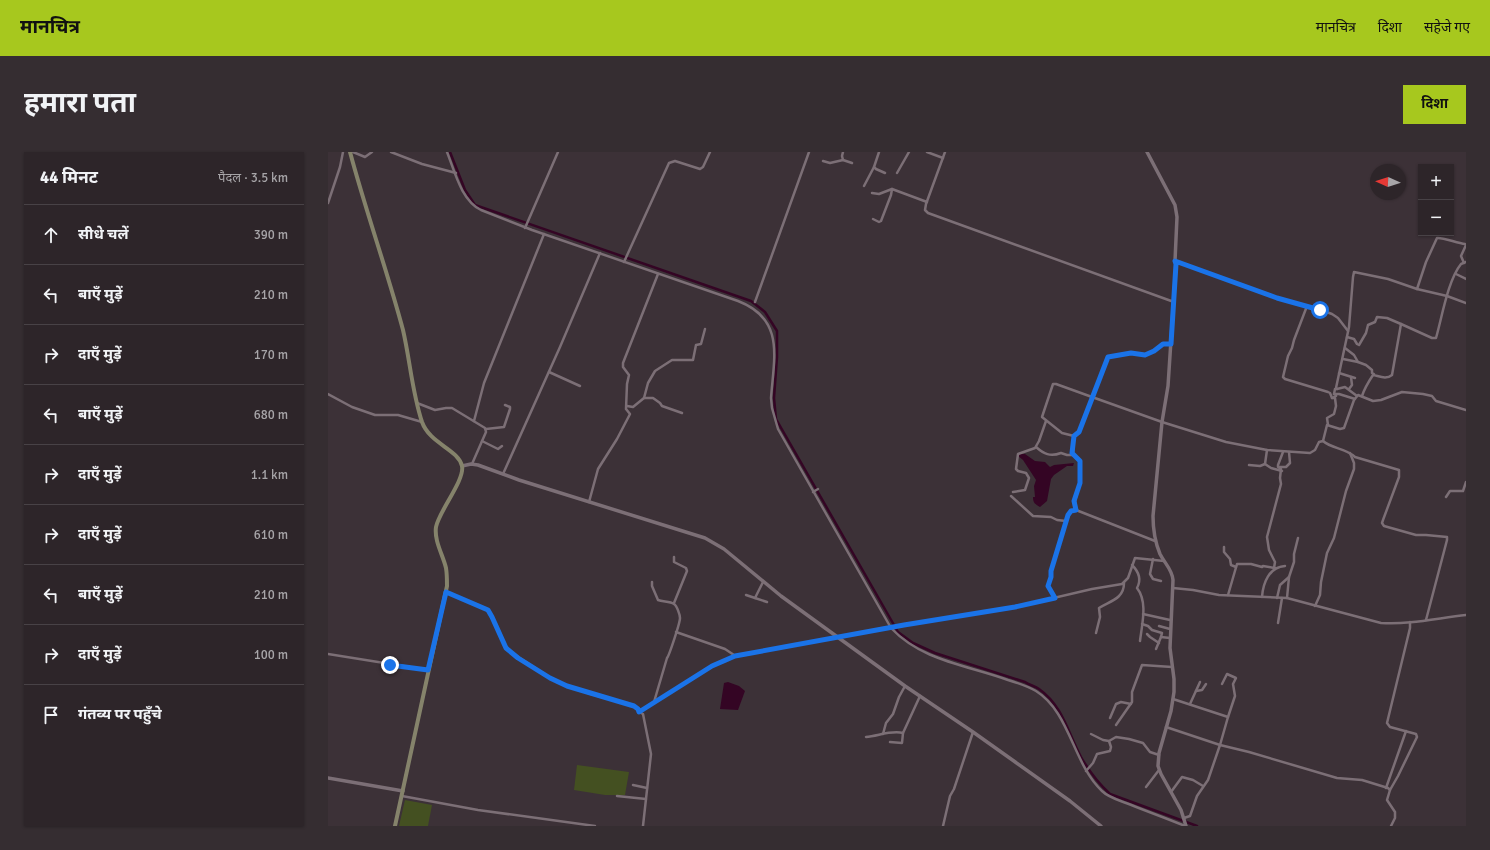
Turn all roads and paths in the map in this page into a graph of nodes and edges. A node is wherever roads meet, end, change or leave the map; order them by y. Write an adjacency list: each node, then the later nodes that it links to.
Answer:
1 (342, 152): 28 (street)
2 (350, 152): 69 (main road)
3 (353, 152): 4 (street)
4 (372, 152)
5 (391, 152): 21 (street)
6 (447, 152): 21 (street)
7 (558, 152): 30 (street)
8 (710, 152): 34 (street)
9 (809, 152): 42 (street)
10 (843, 152): 17 (street)
11 (879, 152): 20 (street)
12 (909, 152): 23 (street)
13 (927, 152): 16 (street)
14 (945, 152): 16 (street)
15 (1147, 152): 35 (street)
16 (943, 158): 27 (street)
17 (843, 160): 18 (street); 19 (street)
18 (823, 161)
19 (852, 163)
20 (874, 167): 22 (street); 24 (street)
21 (456, 173): 30 (street)
22 (884, 173)
23 (897, 173)
24 (864, 186)
25 (892, 189): 26 (street); 27 (street); 29 (street)
26 (872, 192)
27 (927, 202): 43 (street)
28 (328, 203)
29 (873, 219)
30 (526, 226): 31 (street)
31 (544, 234): 33 (street); 74 (street)
32 (1466, 244): 36 (street); 40 (street)
33 (600, 253): 34 (street); 54 (street)
34 (626, 259): 37 (street)
35 (1175, 261): 43 (street); 45 (street)
36 (1465, 263): 38 (street)
37 (658, 274): 71 (street); 140 (street)
38 (1456, 274): 39 (street); 41 (street)
39 (1466, 279)
40 (1417, 289): 41 (street); 48 (street)
41 (1447, 296): 44 (street); 46 (street)
42 (755, 302)
43 (1174, 302): 50 (street)
44 (1466, 303)
45 (1307, 306): 48 (street); 68 (street)
46 (1401, 324): 49 (street); 56 (street)
47 (706, 329): 67 (street)
48 (1349, 329): 49 (street)
49 (1347, 337): 51 (street)
50 (1171, 344): 65 (street); 77 (street)
51 (1345, 348): 52 (street); 53 (street)
52 (1343, 359): 53 (street); 55 (street)
53 (1358, 362): 56 (street)
54 (548, 372): 59 (street); 96 (street)
55 (1339, 373): 57 (street); 60 (street)
56 (1375, 375): 64 (street)
57 (1351, 377): 58 (street); 61 (street)
58 (1355, 378)
59 (580, 386)
60 (1337, 389): 61 (street); 63 (street)
61 (1349, 389): 66 (street)
62 (328, 394): 76 (street)
63 (1334, 394): 66 (street); 68 (street)
64 (1362, 396): 66 (street); 72 (street)
65 (1092, 397): 75 (street); 77 (street); 80 (street)
66 (1356, 397): 78 (street)
67 (644, 398): 71 (street); 73 (street)
68 (1332, 398): 78 (street)
69 (416, 403): 74 (street); 76 (main road)
70 (505, 405): 79 (street)
71 (627, 406): 101 (street)
72 (1466, 410)
73 (682, 413)
74 (474, 421): 79 (street)
75 (1046, 421): 80 (street); 84 (street)
76 (422, 422): 93 (main road)
77 (1162, 422): 85 (street); 105 (street)
78 (1328, 425): 82 (street)
79 (486, 429): 81 (street)
80 (1074, 436): 89 (street)
81 (482, 441): 83 (street); 90 (street)
82 (1322, 441): 86 (street); 88 (street)
83 (502, 446)
84 (1036, 447): 89 (street); 98 (street)
85 (1267, 450): 87 (street); 91 (street)
86 (1349, 451): 131 (street); 135 (street)
87 (1283, 452): 88 (street); 94 (street)
88 (1289, 452): 94 (street)
89 (1073, 455): 102 (street)
90 (472, 464): 93 (street); 96 (street)
91 (1265, 464): 92 (street); 95 (street)
92 (1249, 465)
93 (462, 466): 120 (main road)
94 (1278, 467): 95 (street)
95 (1282, 471): 113 (street)
96 (503, 474): 101 (street)
97 (1466, 482): 100 (street)
98 (1013, 492)
99 (1011, 496): 103 (street)
100 (1446, 497)
101 (589, 502): 117 (street)
102 (1076, 510): 103 (street); 105 (street)
103 (1066, 521): 125 (street)
104 (1298, 538): 114 (street)
105 (1155, 541): 109 (street)
106 (1224, 547): 112 (street)
107 (674, 557): 130 (street)
108 (1153, 559): 109 (street); 110 (street); 115 (street)
109 (1164, 561): 119 (street)
110 (1132, 565): 118 (street); 132 (street)
111 (1285, 566): 113 (street)
112 (1236, 567): 113 (street); 122 (street)
113 (1275, 568): 123 (street)
114 (1289, 577): 126 (street); 128 (street)
115 (1161, 581)
116 (652, 582): 130 (street)
117 (763, 582): 124 (street); 145 (street)
118 (1124, 583): 125 (street); 143 (street)
119 (1172, 588): 122 (street); 134 (street)
120 (446, 592): 154 (main road); 165 (street)
121 (746, 595): 124 (street)
122 (1228, 595): 123 (street)
123 (1262, 597): 126 (street)
124 (755, 598): 129 (street)
125 (1055, 598): 140 (street)
126 (1277, 598): 127 (street)
127 (1282, 598): 128 (street); 137 (street)
128 (1287, 598): 131 (street)
129 (767, 602)
130 (674, 603): 142 (street)
131 (1315, 606): 136 (street)
132 (1143, 614): 134 (street); 138 (street)
133 (1466, 615): 135 (street)
134 (1170, 620): 141 (street)
135 (1426, 620): 136 (street)
136 (1411, 622): 170 (street)
137 (1278, 623)
138 (1142, 624): 146 (street); 148 (street)
139 (1159, 626): 141 (street)
140 (892, 628): 145 (street); 181 (street)
141 (1170, 629): 147 (street)
142 (676, 632): 152 (street); 162 (street)
143 (1096, 633)
144 (1148, 634): 149 (street)
145 (837, 637): 152 (street); 158 (street)
146 (1162, 637): 147 (street); 149 (street)
147 (1170, 638): 153 (street)
148 (1140, 641)
149 (1158, 643): 150 (street)
150 (1156, 649)
151 (328, 654): 154 (street)
152 (735, 656): 162 (street)
153 (1172, 667): 161 (street); 163 (street)
154 (428, 670): 190 (main road)
155 (1200, 682): 159 (street)
156 (1206, 684): 159 (street)
157 (1222, 684): 166 (street)
158 (904, 686): 160 (street); 174 (street)
159 (1196, 691): 164 (street)
160 (923, 698): 171 (street); 172 (street)
161 (1173, 699): 164 (street); 169 (street)
162 (654, 702): 165 (street)
163 (1132, 704): 167 (street); 168 (street)
164 (1190, 704): 166 (street)
165 (639, 712): 186 (street)
166 (1228, 717): 178 (street)
167 (1110, 718)
168 (1116, 725)
169 (1166, 727): 178 (street); 179 (street)
170 (1406, 731): 187 (street); 188 (street)
171 (973, 732): 197 (street); 198 (street)
172 (903, 733): 174 (street); 177 (street)
173 (1091, 734): 176 (street)
174 (883, 735): 175 (street)
175 (866, 737)
176 (1109, 741): 179 (street); 181 (street)
177 (890, 742)
178 (1220, 745): 184 (street); 187 (street)
179 (1159, 755): 180 (street)
180 (1159, 770): 185 (street); 189 (street)
181 (1086, 771): 193 (street)
182 (328, 778): 190 (street)
183 (633, 785): 186 (street)
184 (1203, 786): 189 (street); 193 (street)
185 (1146, 787)
186 (647, 788): 192 (street)
187 (1386, 788): 188 (street)
188 (1390, 790): 199 (street)
189 (1171, 792): 193 (street)
190 (402, 794): 194 (main road); 195 (street)
191 (616, 796): 192 (street)
192 (646, 799): 196 (street)
193 (1185, 822)
194 (395, 826)
195 (595, 826)
196 (643, 826)
197 (943, 826)
198 (1101, 826)
199 (1391, 826)

